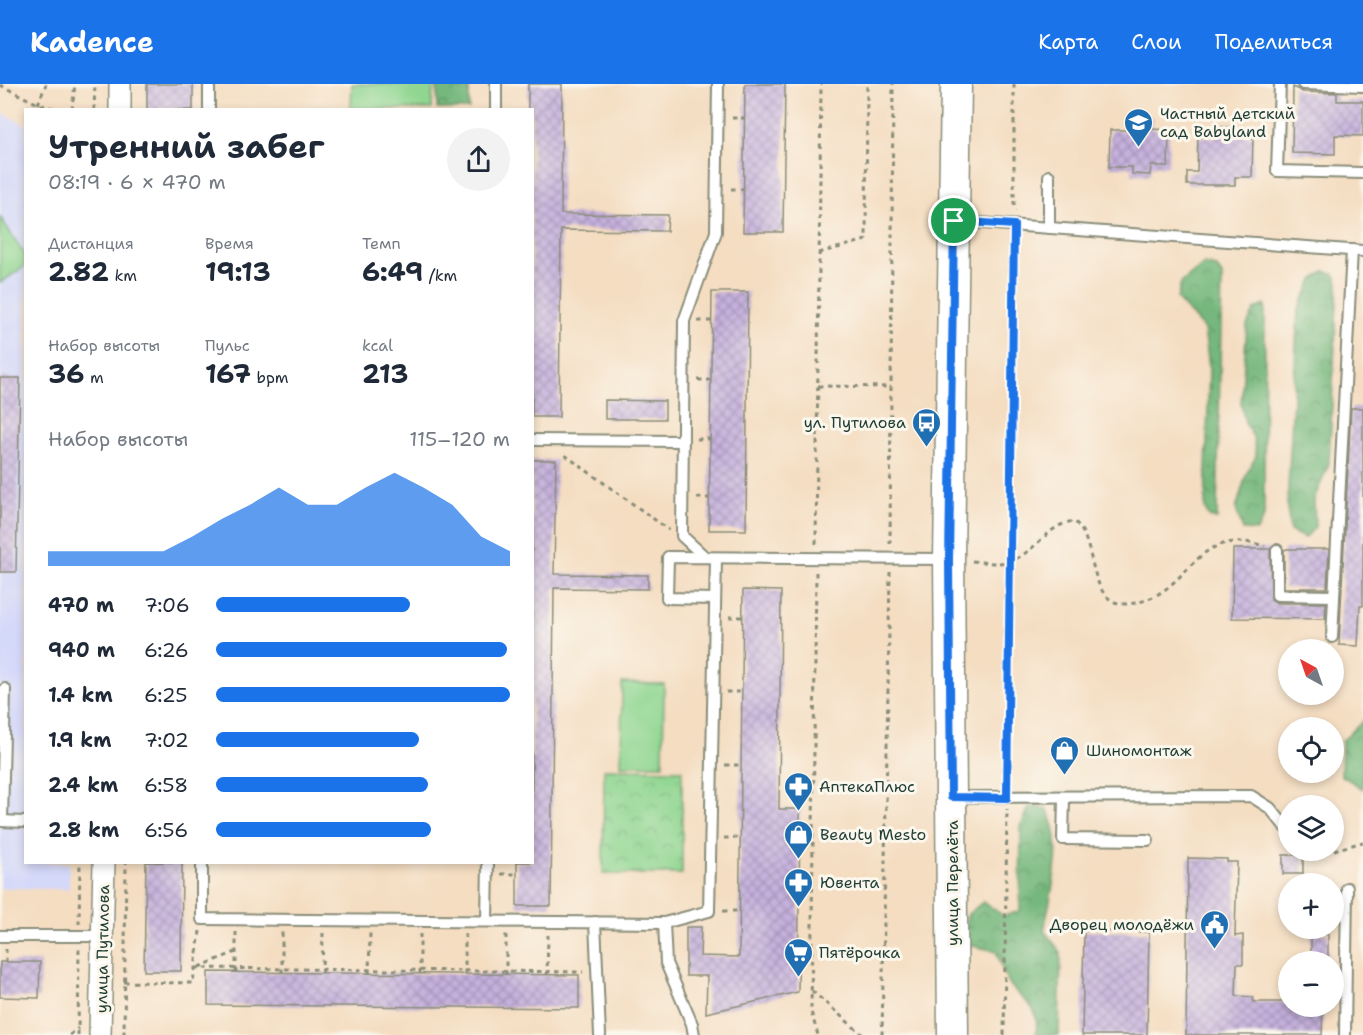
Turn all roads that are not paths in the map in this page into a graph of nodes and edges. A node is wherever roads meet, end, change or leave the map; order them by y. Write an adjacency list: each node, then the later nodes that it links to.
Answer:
1 (120, 84): 9 (street)
2 (209, 84): 10 (lane)
3 (496, 84): 11 (lane)
4 (718, 84): 18 (lane)
5 (956, 84): 14 (main road, улица Перелёта)
6 (1280, 84): 12 (lane)
7 (1303, 84): 8 (lane)
8 (1363, 86)
9 (120, 108)
10 (209, 108)
11 (496, 108)
12 (1363, 174)
13 (1049, 176): 15 (lane)
14 (954, 221): 15 (lane); 21 (main road, улица Перелёта)
15 (1049, 228): 16 (lane)
16 (1358, 251): 22 (lane)
17 (538, 440): 18 (lane)
18 (683, 441): 20 (lane)
19 (1277, 550): 22 (lane)
20 (710, 557): 21 (lane); 23 (lane); 23 (lane)
21 (949, 560): 26 (main road, улица Перелёта)
22 (1334, 596): 24 (lane)
23 (715, 598): 38 (lane)
24 (1332, 638)
25 (5, 689): 29 (lane)
26 (951, 797): 27 (lane); 44 (main road, улица Перелёта)
27 (1064, 799): 28 (lane); 31 (lane)
28 (1278, 818)
29 (1, 821): 30 (lane)
30 (24, 822)
31 (1148, 840)
32 (104, 864): 40 (street, улица Путилова)
33 (202, 864): 36 (lane)
34 (488, 864): 36 (lane)
35 (1347, 888): 45 (lane)
36 (487, 921): 37 (lane)
37 (595, 922): 38 (lane); 42 (lane)
38 (664, 923): 43 (lane)
39 (0, 936): 40 (lane)
40 (102, 936): 41 (street, улица Путилова)
41 (100, 1035)
42 (600, 1035)
43 (694, 1035)
44 (953, 1035)
45 (1345, 1035)

